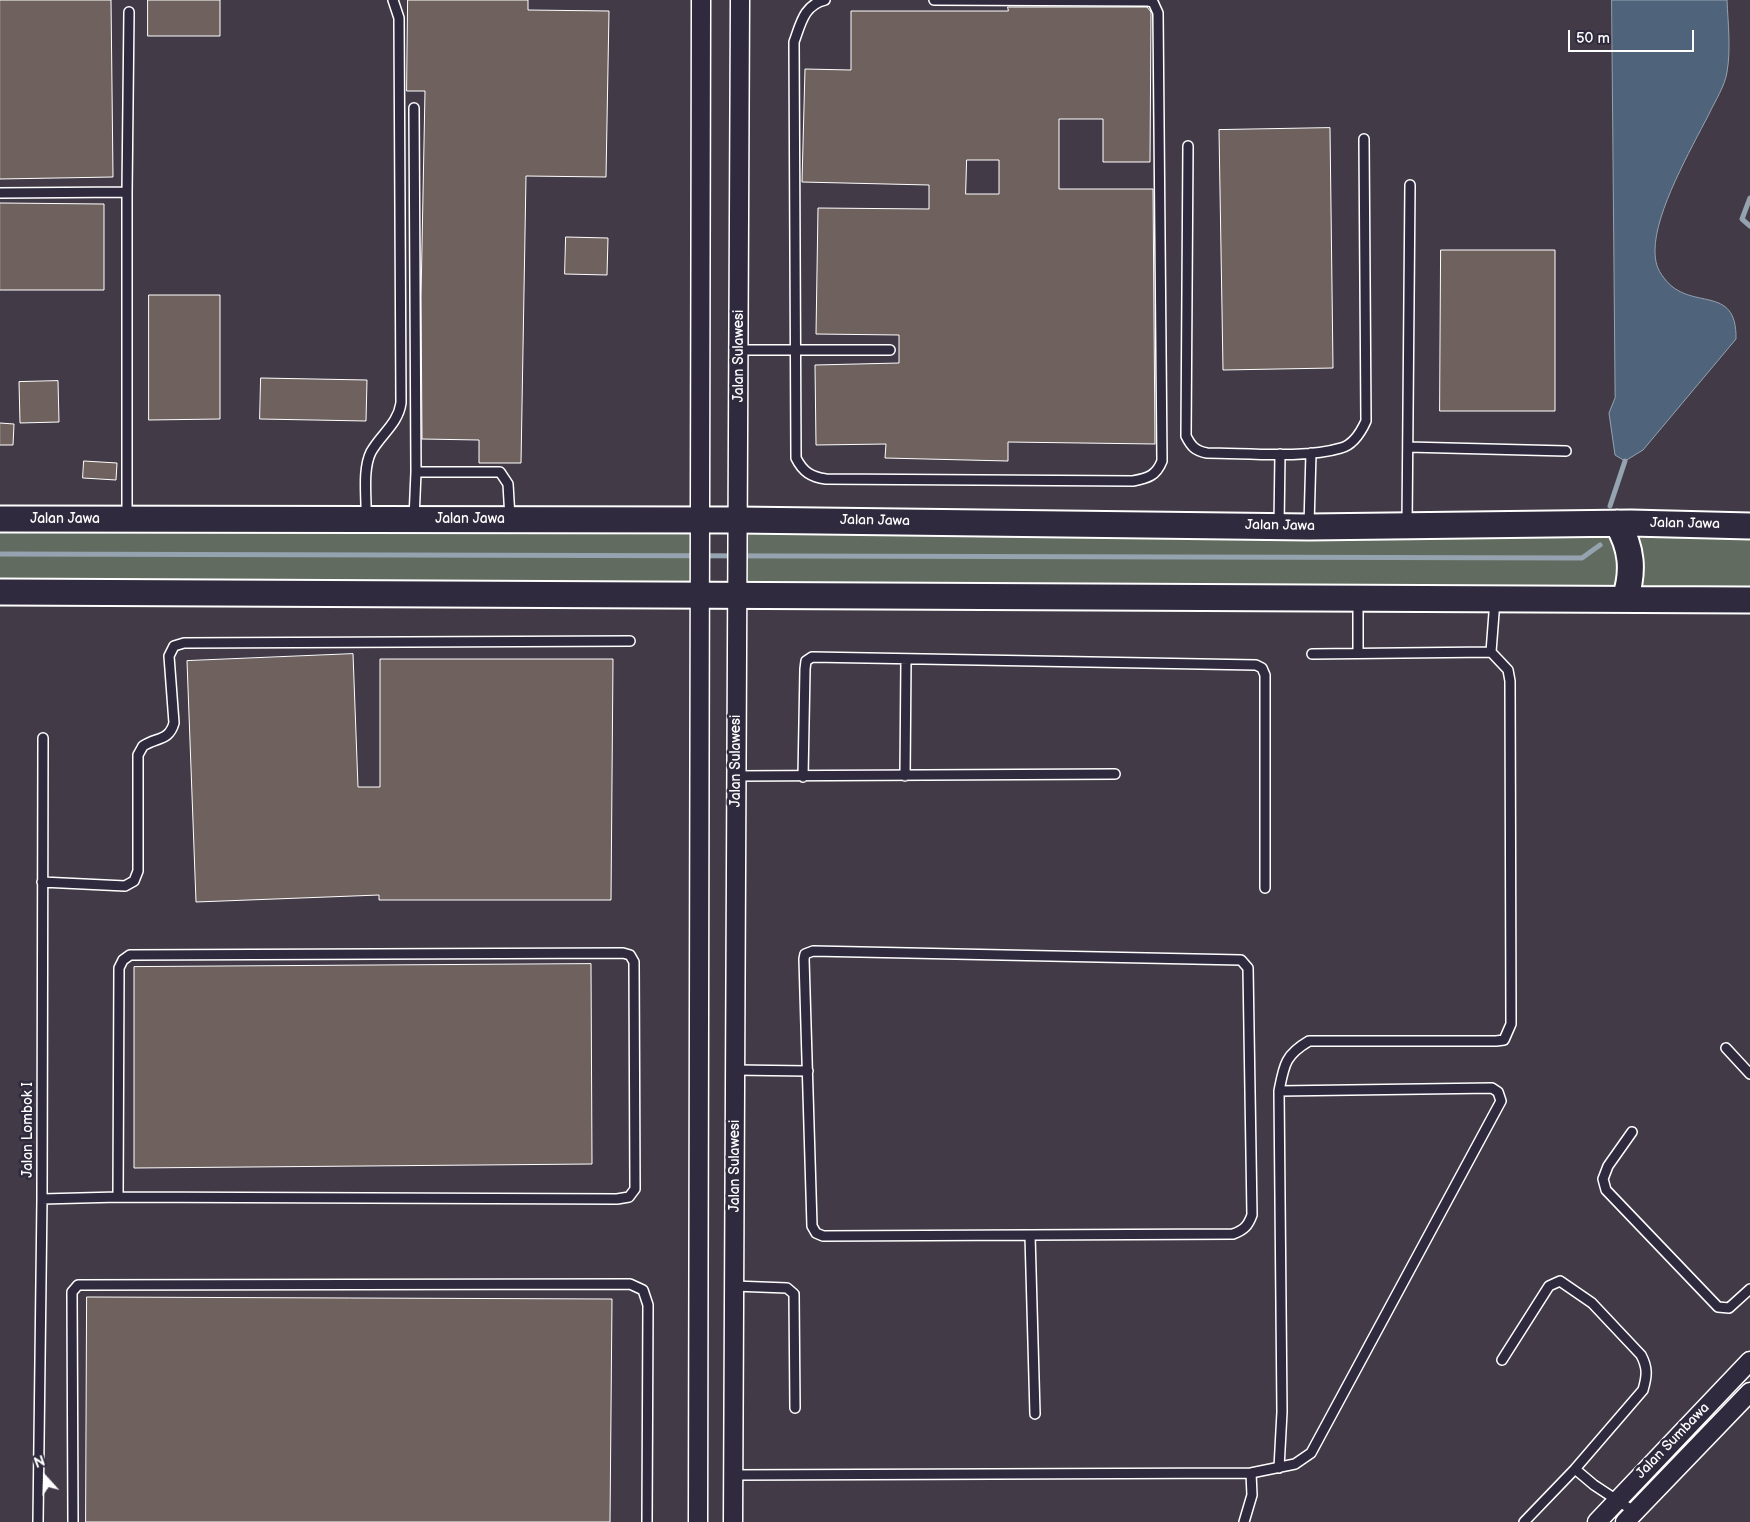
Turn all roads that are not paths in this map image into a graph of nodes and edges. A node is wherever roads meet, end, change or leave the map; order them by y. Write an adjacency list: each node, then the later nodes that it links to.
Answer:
1 (393, 0): 23 (lane)
2 (701, 0): 31 (street)
3 (740, 0): 14 (street, Jalan Sulawesi)
4 (825, 0): 13 (lane)
5 (934, 0): 13 (lane)
6 (129, 12): 11 (lane)
7 (414, 108): 20 (lane)
8 (1364, 139): 18 (lane)
9 (1188, 146): 19 (lane)
10 (1410, 185): 16 (lane)
11 (127, 192): 12 (lane); 22 (lane)
12 (0, 193)
13 (796, 348): 14 (lane); 15 (lane)
14 (739, 350): 32 (street, Jalan Sulawesi)
15 (890, 350)
16 (1408, 447): 17 (lane); 30 (lane)
17 (1566, 451)
18 (1311, 453): 19 (lane); 29 (lane)
19 (1280, 454): 27 (lane)
20 (416, 472): 24 (lane); 25 (lane)
21 (0, 518): 22 (street, Jalan Jawa)
22 (127, 519): 23 (street, Jalan Jawa)
23 (366, 519): 24 (street, Jalan Jawa)
24 (414, 519): 25 (street, Jalan Jawa)
25 (510, 519): 31 (street, Jalan Jawa)
26 (1617, 523): 28 (street, Jalan Jawa); 30 (street, Jalan Jawa); 37 (street)
27 (1279, 526): 29 (street, Jalan Jawa); 32 (street, Jalan Jawa)
28 (1750, 526)
29 (1309, 527): 30 (street, Jalan Jawa)
30 (1407, 527)
31 (700, 528): 32 (street, Jalan Jawa); 33 (street)
32 (738, 528): 34 (street, Jalan Sulawesi)
33 (700, 587): 34 (street); 35 (street); 77 (street)
34 (737, 588): 36 (street); 47 (street, Jalan Sulawesi)
35 (0, 592)
36 (1358, 598): 38 (street); 41 (lane)
37 (1625, 599): 38 (street); 39 (street)
38 (1495, 600): 42 (lane)
39 (1750, 600)
40 (630, 641): 50 (lane)
41 (1358, 652): 42 (lane); 43 (lane)
42 (1491, 652): 56 (lane)
43 (1312, 654)
44 (906, 659): 48 (lane); 49 (lane); 51 (lane)
45 (43, 738): 50 (lane, Jalan Lombok I)
46 (1115, 774): 48 (lane)
47 (736, 776): 49 (lane); 53 (street, Jalan Sulawesi)
48 (905, 776): 49 (lane)
49 (803, 777)
50 (42, 882): 59 (lane, Jalan Lombok I)
51 (1265, 888)
52 (1726, 1048): 55 (lane)
53 (735, 1070): 54 (lane); 61 (street, Jalan Sulawesi)
54 (808, 1071): 60 (lane); 60 (lane)
55 (1750, 1074)
56 (1279, 1091): 68 (lane); 68 (lane)
57 (1632, 1132): 62 (lane)
58 (118, 1197): 58 (lane); 59 (lane)
59 (42, 1199): 74 (lane, Jalan Lombok I)
60 (1030, 1235): 67 (lane)
61 (734, 1286): 66 (lane); 71 (street, Jalan Sulawesi)
62 (1750, 1289)
63 (1502, 1360): 69 (lane)
64 (1750, 1361): 72 (street, Jalan Sumbawa)
65 (1750, 1392): 73 (street, Jalan Sumbawa)
66 (795, 1408)
67 (1035, 1414)
68 (1279, 1468): 70 (lane)
69 (1575, 1469): 72 (lane); 80 (lane)
70 (1251, 1473): 71 (lane); 79 (lane)
71 (734, 1475): 78 (street, Jalan Sulawesi)
72 (1618, 1500): 73 (lane); 81 (street, Jalan Sumbawa)
73 (1630, 1517)
74 (38, 1522)
75 (73, 1522): 76 (lane)
76 (647, 1522)
77 (698, 1522)
78 (734, 1522)
79 (1244, 1522)
80 (1524, 1522)
81 (1597, 1522)

